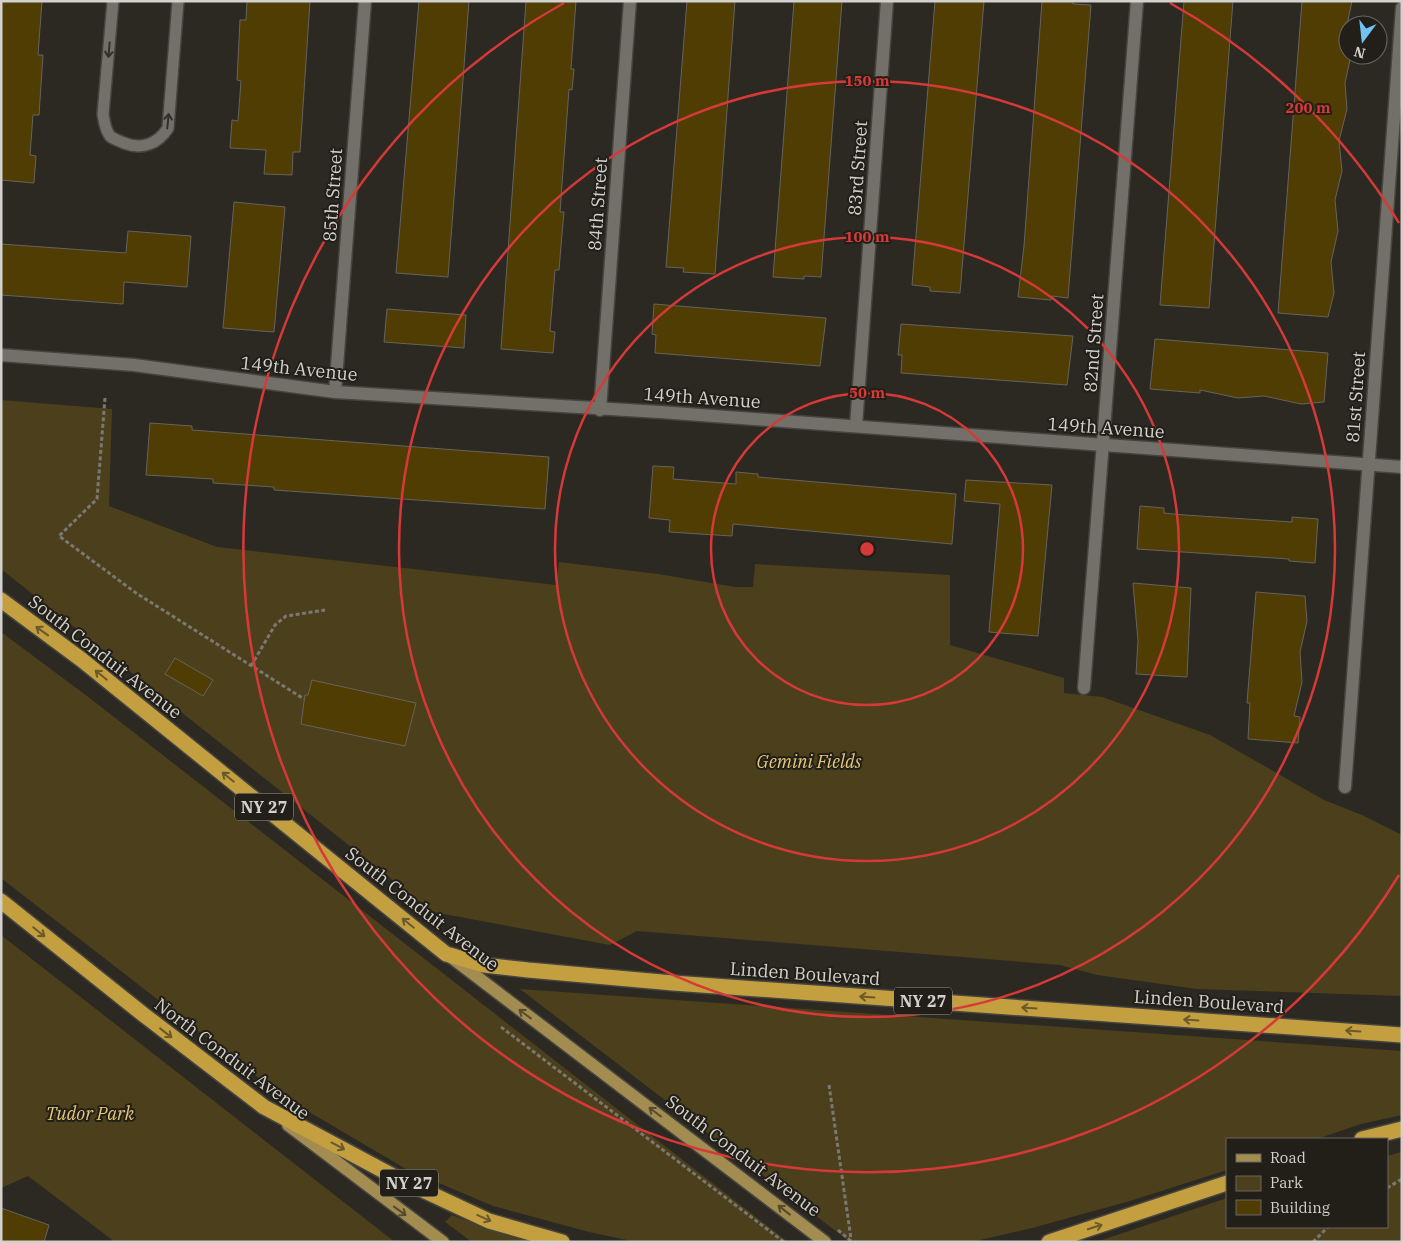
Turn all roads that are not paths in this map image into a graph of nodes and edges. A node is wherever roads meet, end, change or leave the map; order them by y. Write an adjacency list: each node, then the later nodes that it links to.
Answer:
1 (113, 1): 2 (lane, one-way to 2)
2 (178, 1)
3 (366, 1): 9 (street, 85th Street)
4 (630, 1): 10 (street, 84th Street)
5 (887, 1): 11 (street, 83rd Street)
6 (1137, 1): 12 (street, 82nd Street)
7 (1402, 8): 13 (street, 81st Street)
8 (1, 355): 9 (street, 149th Avenue)
9 (335, 392): 10 (street, 149th Avenue)
10 (600, 410): 11 (street, 149th Avenue)
11 (856, 426): 12 (street, 149th Avenue)
12 (1104, 445): 13 (street, 149th Avenue); 16 (street, 82nd Street)
13 (1368, 465): 14 (street, 149th Avenue); 17 (street, 81st Street)
14 (1402, 467)
15 (1, 600): 19 (highway, South Conduit Avenue / NY 27, one-way to 15)
16 (1084, 688)
17 (1345, 787)
18 (1, 901): 21 (highway, North Conduit Avenue / NY 27, one-way to 21)
19 (446, 954): 20 (highway, Linden Boulevard / NY 27, one-way to 19); 27 (main road, South Conduit Avenue, one-way to 19)
20 (1402, 1035)
21 (264, 1107): 25 (main road, North Conduit Avenue, one-way to 25); 26 (highway, NY 27, one-way to 26)
22 (1402, 1129): 23 (highway)
23 (1366, 1138)
24 (1226, 1183): 28 (highway, one-way to 24)
25 (443, 1242)
26 (562, 1242)
27 (825, 1242)
28 (1049, 1242)

